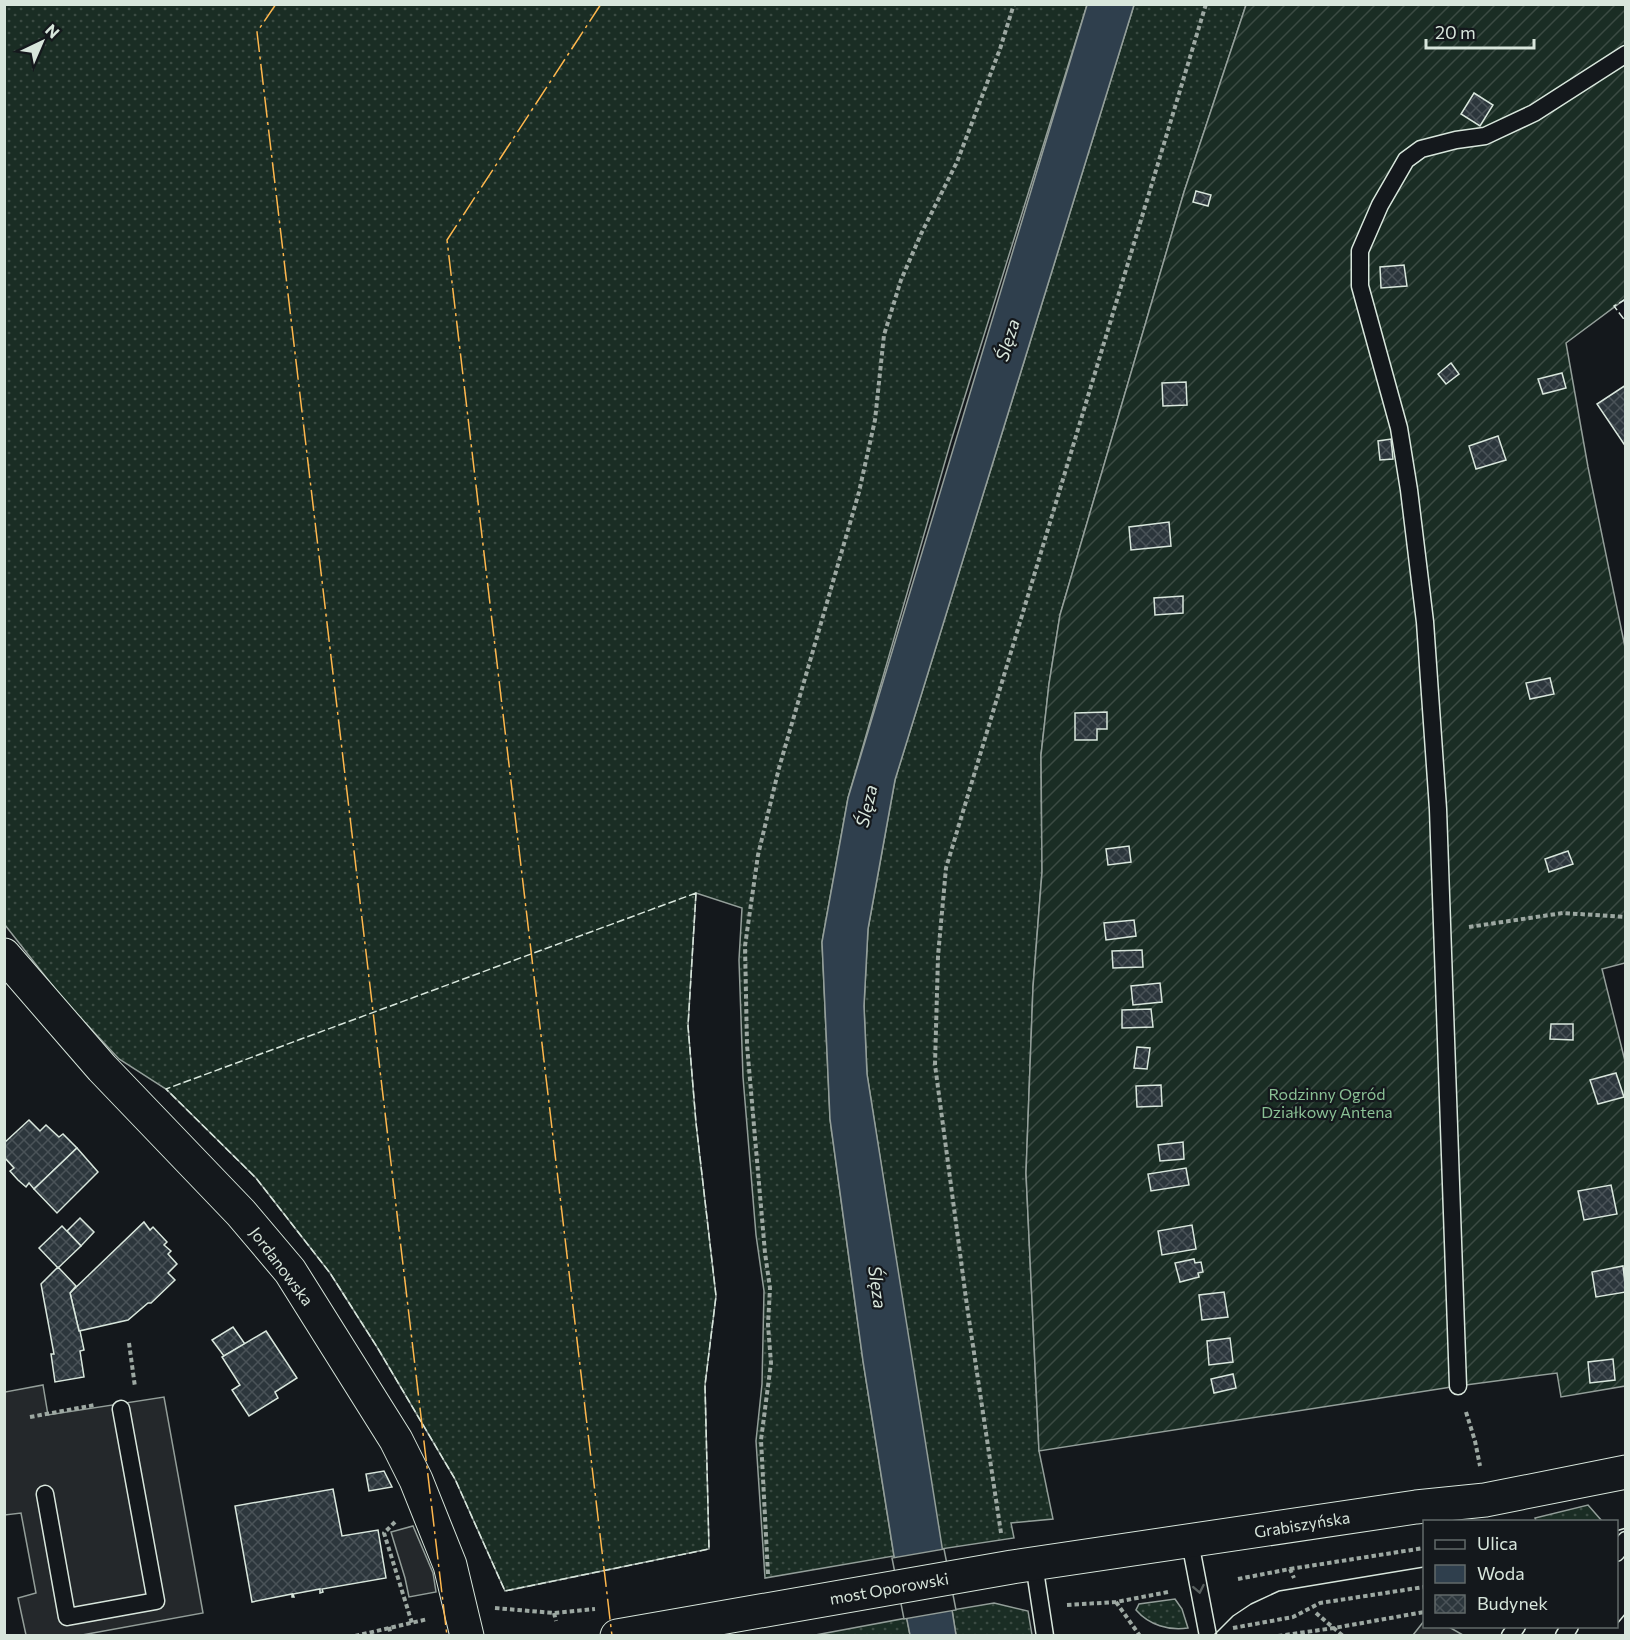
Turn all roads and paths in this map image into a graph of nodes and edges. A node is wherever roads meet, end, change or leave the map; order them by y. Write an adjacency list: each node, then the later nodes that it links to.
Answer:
1 (1014, 4): 22 (path)
2 (1206, 4): 14 (path)
3 (1626, 54): 5 (lane)
4 (1626, 916): 5 (path)
5 (1441, 931): 7 (lane)
6 (4, 955): 38 (main road, Jordanowska)
7 (1458, 1386)
8 (121, 1409): 12 (lane)
9 (1475, 1441): 10 (path)
10 (1480, 1469)
11 (1626, 1472): 15 (main road, Grabiszyńska)
12 (45, 1494)
13 (399, 1518): 32 (path)
14 (1001, 1534)
15 (1190, 1542): 17 (main road, Grabiszyńska); 35 (lane, one-way to 35)
16 (1423, 1548): 18 (path)
17 (1034, 1564): 19 (main road, Grabiszyńska); 25 (lane)
18 (1290, 1569): 20 (path); 21 (path)
19 (977, 1574): 39 (main road, most Oporowski)
20 (1294, 1578)
21 (1238, 1579)
22 (769, 1584)
23 (1423, 1587): 35 (path)
24 (1168, 1592): 26 (path)
25 (1040, 1599): 26 (path); 40 (lane)
26 (1116, 1602): 41 (path)
27 (491, 1607): 31 (path)
28 (1423, 1612): 34 (path)
29 (1316, 1614): 34 (path)
30 (434, 1618): 32 (path)
31 (555, 1621)
32 (412, 1623): 33 (path)
33 (389, 1627): 36 (path); 37 (path)
34 (1334, 1628): 42 (path); 43 (path)
35 (1208, 1634)
36 (355, 1635)
37 (391, 1635)
38 (467, 1635)
39 (617, 1635)
40 (1045, 1635)
41 (1140, 1635)
42 (1278, 1635)
43 (1343, 1635)

